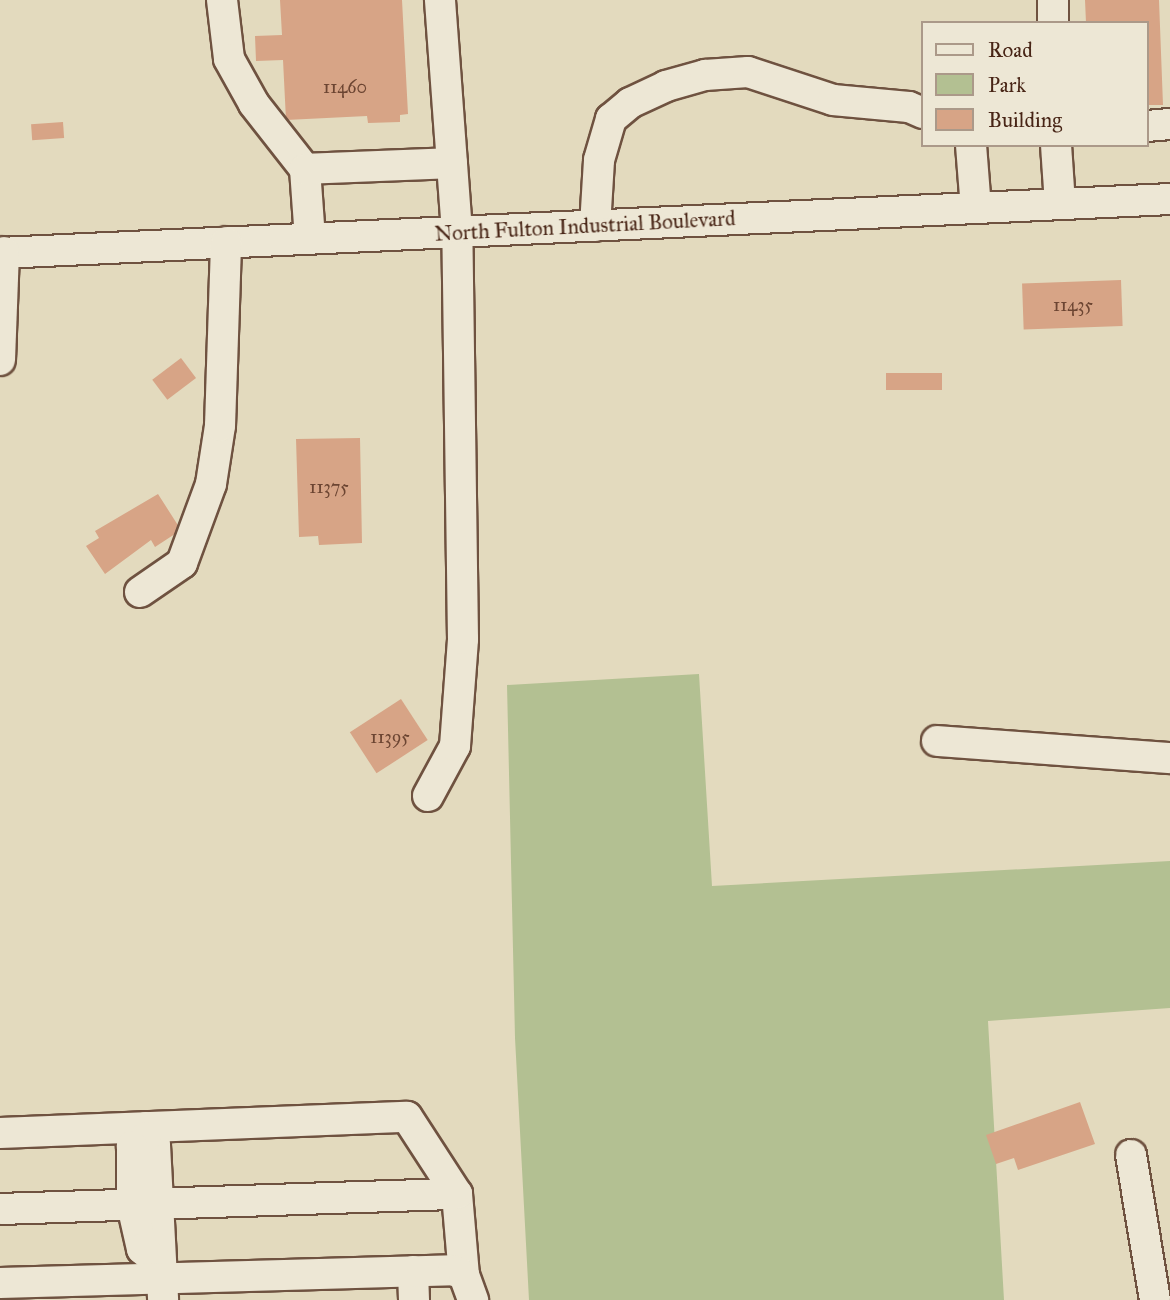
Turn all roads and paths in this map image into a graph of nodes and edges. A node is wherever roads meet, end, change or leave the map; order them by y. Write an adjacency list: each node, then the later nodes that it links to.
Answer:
1 (222, 0): 11 (street)
2 (440, 0): 10 (street)
3 (1053, 0): 4 (street)
4 (1054, 21)
5 (922, 113): 15 (street)
6 (1170, 124): 7 (street)
7 (1149, 126)
8 (971, 147): 14 (street)
9 (1056, 147): 13 (street)
10 (452, 163): 11 (street); 16 (street)
11 (305, 169): 17 (street)
12 (1170, 199): 13 (street, North Fulton Industrial Boulevard)
13 (1060, 204): 14 (street, North Fulton Industrial Boulevard)
14 (976, 208): 15 (street, North Fulton Industrial Boulevard)
15 (595, 226): 16 (street, North Fulton Industrial Boulevard)
16 (457, 232): 17 (street, North Fulton Industrial Boulevard); 24 (street)
17 (310, 239): 18 (street, North Fulton Industrial Boulevard)
18 (226, 242): 19 (street, North Fulton Industrial Boulevard); 21 (street)
19 (2, 253): 20 (street)
20 (0, 360)
21 (140, 592)
22 (937, 741): 23 (street)
23 (1170, 758)
24 (428, 796)
25 (146, 1132): 26 (street); 28 (street); 29 (street)
26 (0, 1133)
27 (1131, 1154): 35 (street)
28 (457, 1194): 29 (street); 34 (street)
29 (145, 1204): 30 (street); 31 (street)
30 (0, 1209)
31 (161, 1281): 32 (street); 33 (street)
32 (0, 1283)
33 (413, 1286): 34 (street)
34 (469, 1288)
35 (1155, 1300)

